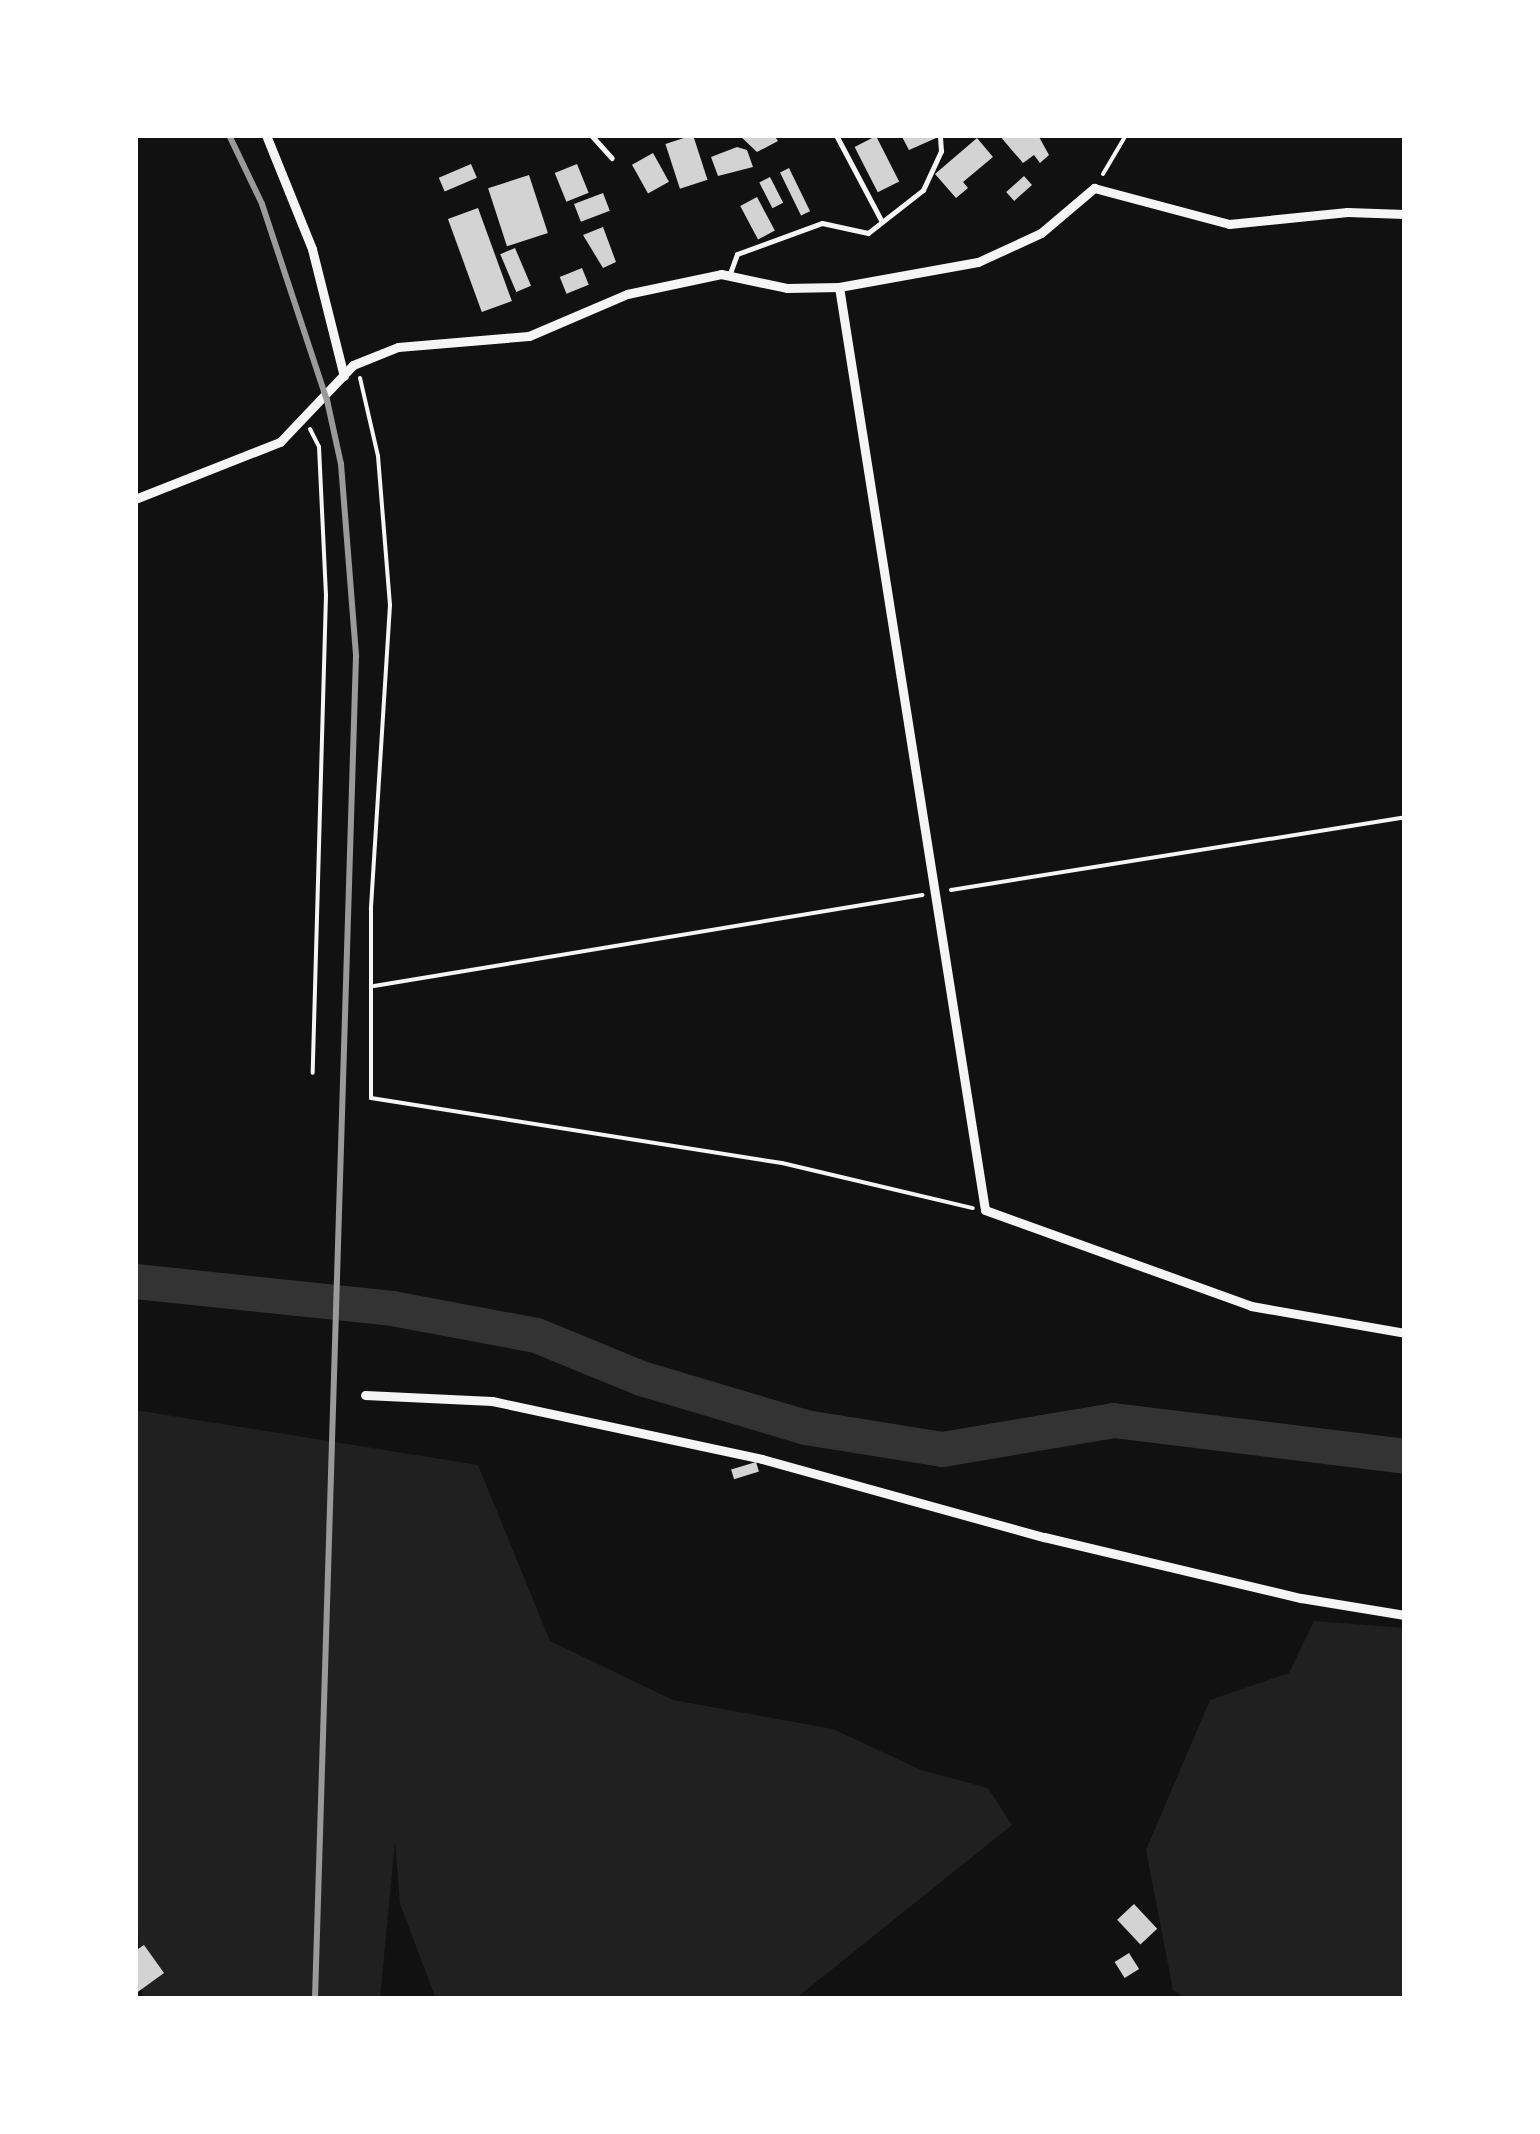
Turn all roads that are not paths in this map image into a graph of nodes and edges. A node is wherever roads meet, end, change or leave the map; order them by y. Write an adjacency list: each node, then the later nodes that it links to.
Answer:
1 (266, 135): 10 (street)
2 (591, 135): 5 (lane)
3 (836, 135): 7 (lane)
4 (940, 135): 7 (lane)
5 (612, 158)
6 (1405, 214): 9 (street)
7 (882, 222): 8 (lane)
8 (729, 276): 9 (street); 10 (street)
9 (839, 287): 12 (street)
10 (344, 376): 11 (street)
11 (135, 499)
12 (1405, 1333)
13 (365, 1396): 14 (street)
14 (1405, 1615)

